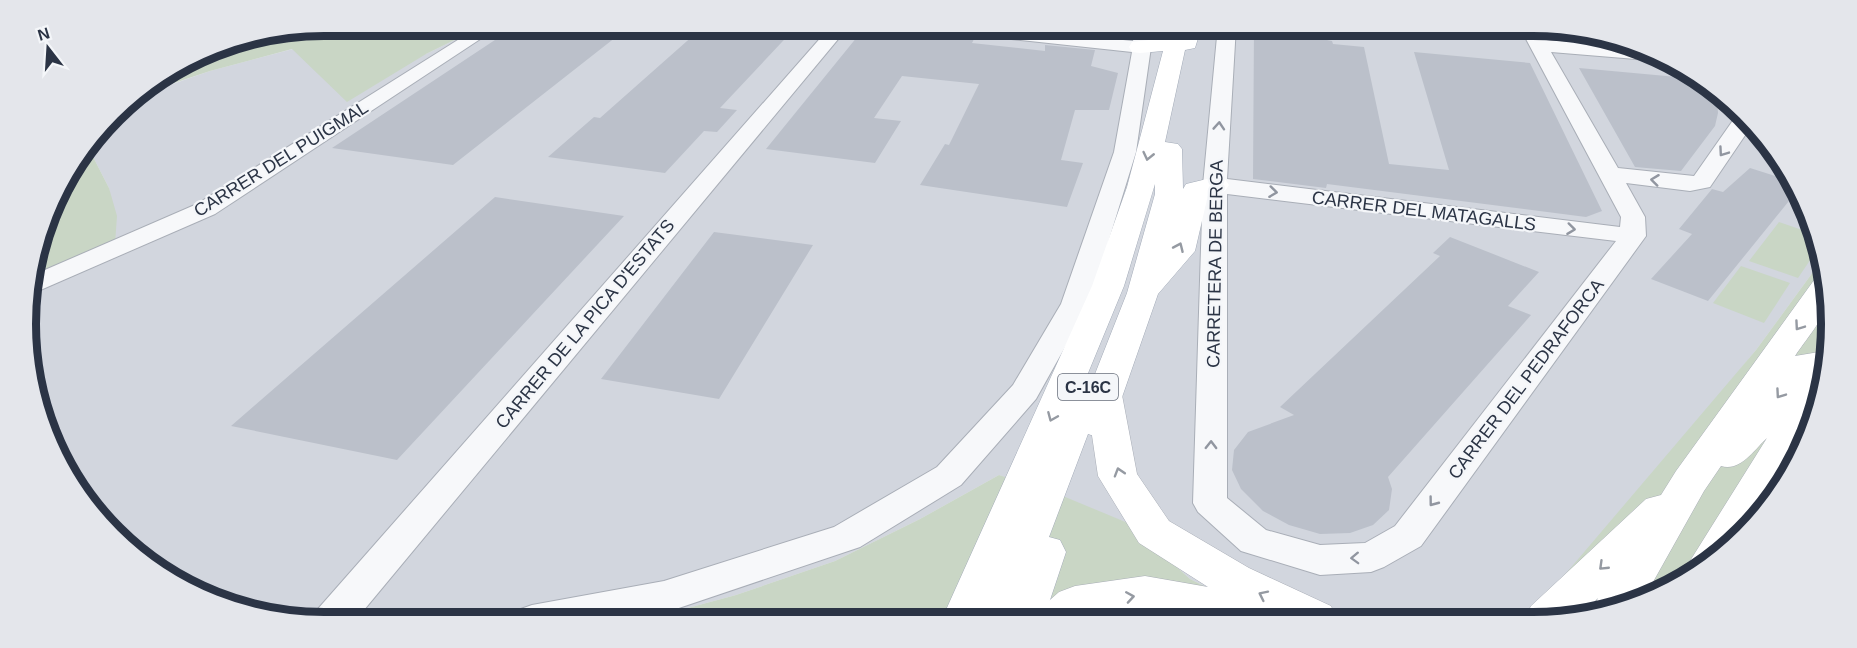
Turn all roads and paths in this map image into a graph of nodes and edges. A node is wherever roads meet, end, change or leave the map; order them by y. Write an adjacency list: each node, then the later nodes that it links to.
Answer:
1 (475, 36): 18 (street, CARRER DEL PUIGMAL)
2 (831, 36): 31 (street, CARRER DE LA PICA D'ESTATS)
3 (1143, 36): 12 (main road); 32 (street)
4 (1178, 36): 12 (main road, C-16C)
5 (1179, 36): 6 (main road)
6 (1188, 36)
7 (1195, 36): 12 (main road, C-16C)
8 (1226, 36): 16 (street, CARRETERA DE BERGA, one-way to 8)
9 (1534, 36): 10 (street)
10 (1539, 45): 11 (street); 15 (street)
11 (1630, 52)
12 (1183, 76): 14 (main road, C-16C); 33 (main road, C-16C, one-way to 33)
13 (1741, 125): 15 (street, one-way to 15)
14 (1169, 149): 19 (main road); 34 (main road, C-16C)
15 (1609, 174): 17 (street)
16 (1215, 185): 17 (street, CARRER DEL MATAGALLS, one-way to 17); 19 (main road, one-way to 16); 27 (street, CARRETERA DE BERGA, one-way to 16)
17 (1633, 236): 27 (street, CARRER DEL PEDRAFORCA, one-way to 27)
18 (39, 282)
19 (1143, 293): 23 (main road)
20 (1819, 295): 26 (main road, one-way to 26)
21 (1819, 363): 26 (main road, one-way to 26)
22 (1815, 379): 25 (main road)
23 (1104, 395): 35 (main road); 38 (main road, one-way to 23)
24 (1788, 457): 25 (main road)
25 (1765, 476): 28 (main road)
26 (1690, 481): 29 (main road); 30 (main road, one-way to 30)
27 (1210, 503)
28 (1725, 539)
29 (1621, 598)
30 (1557, 611)
31 (340, 612)
32 (585, 612)
33 (968, 612)
34 (998, 612)
35 (1023, 612)
36 (1068, 612): 37 (main road, one-way to 37)
37 (1218, 612)
38 (1298, 612)

